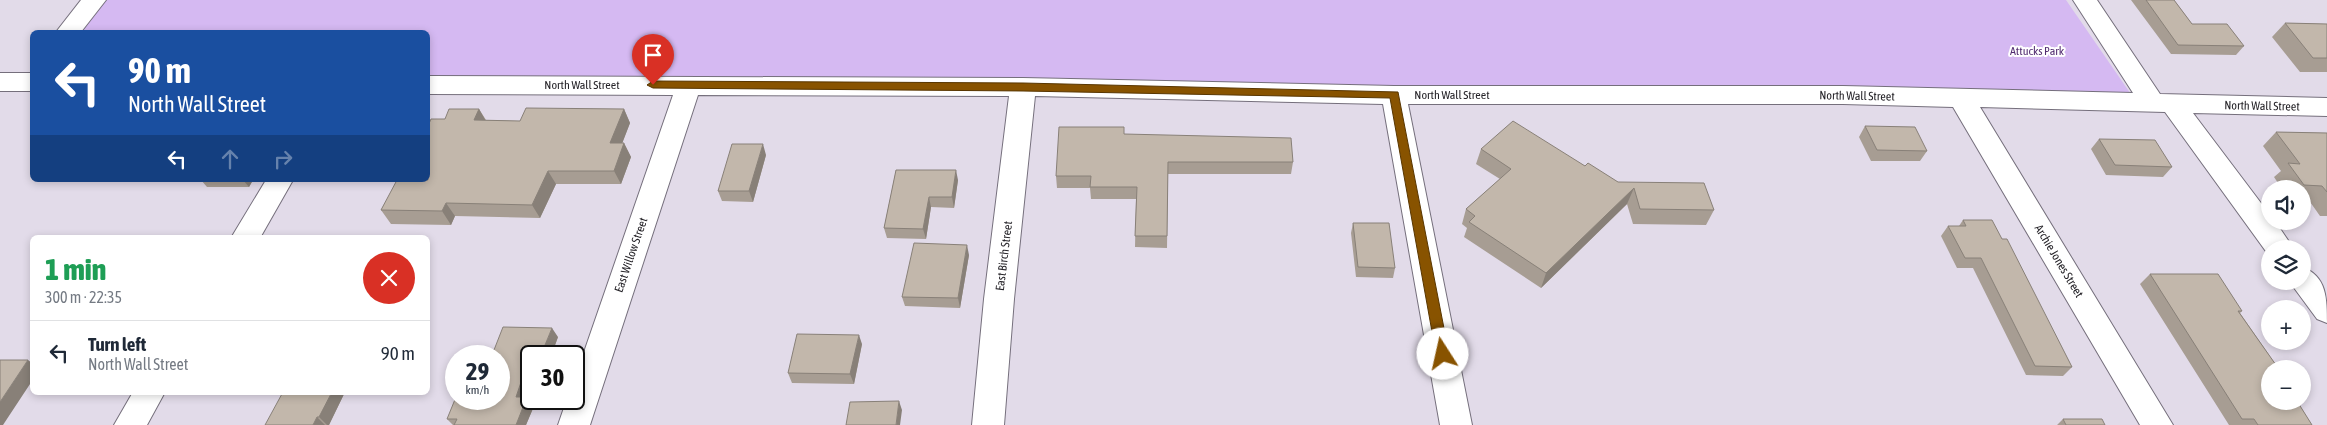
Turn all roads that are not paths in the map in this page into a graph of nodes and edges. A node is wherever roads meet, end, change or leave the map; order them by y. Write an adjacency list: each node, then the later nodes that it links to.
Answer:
1 (94, 0): 3 (street)
2 (2085, 0): 11 (street)
3 (70, 30)
4 (30, 80): 5 (street)
5 (0, 82)
6 (430, 85): 7 (street, North Wall Street)
7 (689, 85): 8 (street, North Wall Street); 20 (street, East Willow Street)
8 (1023, 87): 9 (street, North Wall Street); 21 (street, East Birch Street)
9 (1394, 95): 10 (street, North Wall Street); 22 (street)
10 (1961, 98): 11 (street, North Wall Street); 23 (street, Archie Jones Street)
11 (2163, 104): 12 (street, North Wall Street); 15 (street)
12 (2327, 107)
13 (279, 182): 14 (street)
14 (247, 235)
15 (2273, 240)
16 (2311, 290): 17 (street)
17 (2327, 311)
18 (148, 395): 19 (street)
19 (130, 425)
20 (574, 425)
21 (988, 425)
22 (1456, 425)
23 (2157, 425)

